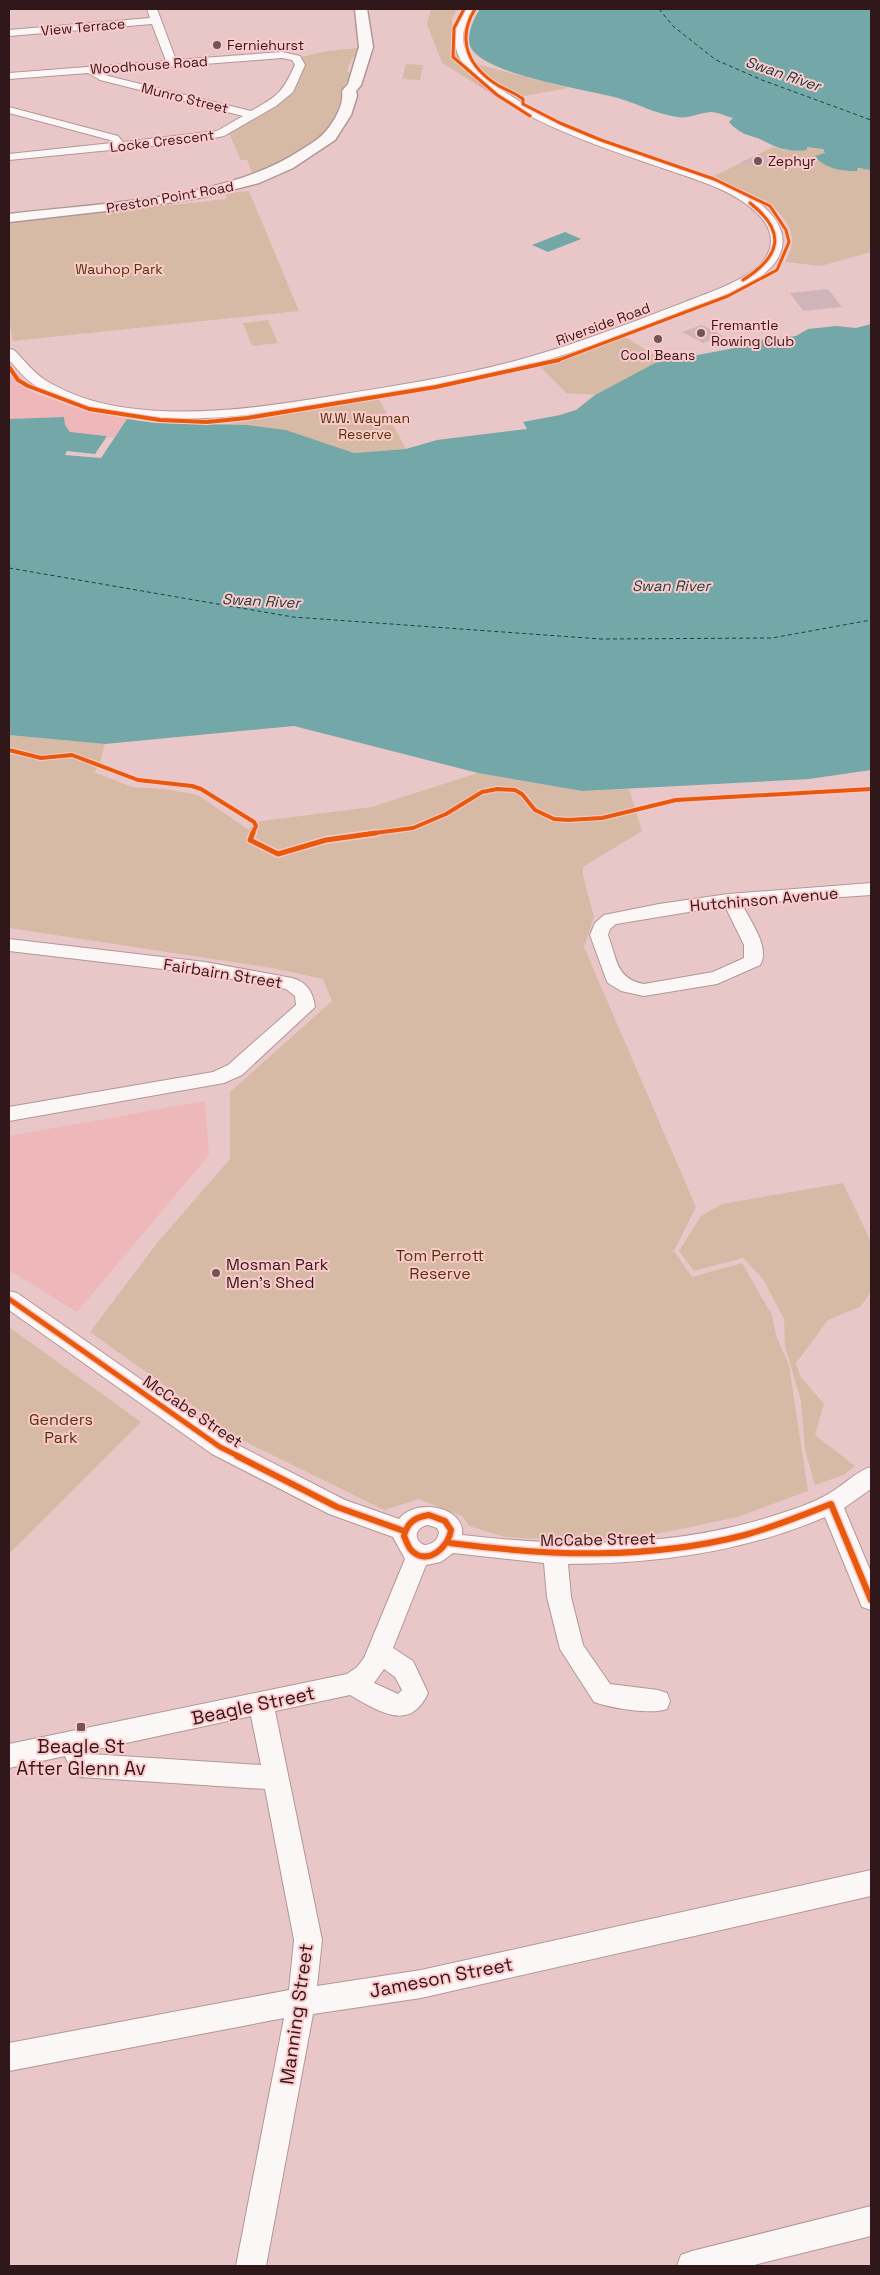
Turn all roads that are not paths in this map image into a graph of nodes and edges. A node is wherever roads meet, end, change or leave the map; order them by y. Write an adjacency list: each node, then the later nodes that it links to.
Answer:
1 (152, 9): 6 (street)
2 (356, 9): 17 (main road, Preston Point Road)
3 (361, 9): 18 (main road, Preston Point Road)
4 (464, 9): 16 (street, Riverside Road)
5 (468, 9): 16 (street, Riverside Road)
6 (157, 21): 7 (street, View Terrace); 9 (street)
7 (9, 33)
8 (289, 56): 9 (street, Woodhouse Road); 13 (street, Locke Crescent)
9 (172, 64): 10 (street, Woodhouse Road)
10 (89, 69): 11 (street, Woodhouse Road); 13 (street, Munro Street)
11 (9, 76)
12 (9, 110): 14 (street)
13 (253, 115): 14 (street, Locke Crescent)
14 (120, 146): 15 (street, Locke Crescent)
15 (9, 158)
16 (737, 195): 19 (street, Riverside Road)
17 (9, 214)
18 (9, 218)
19 (9, 353)
20 (871, 889): 21 (street, Hutchinson Avenue)
21 (731, 900): 21 (street, Hutchinson Avenue)
22 (9, 945): 23 (street, Fairbairn Street)
23 (9, 1114)
24 (9, 1299): 27 (street, McCabe Street)
25 (871, 1476): 26 (street, McCabe Street)
26 (831, 1504): 30 (street, McCabe Street); 31 (street)
27 (404, 1530): 28 (street); 29 (street)
28 (450, 1543): 29 (street); 30 (street, McCabe Street)
29 (419, 1554): 32 (street, Beagle Street)
30 (555, 1554): 34 (street)
31 (871, 1600)
32 (379, 1653): 33 (street, Beagle Street); 33 (street)
33 (352, 1684): 35 (street, Beagle Street)
34 (658, 1701)
35 (261, 1703): 36 (street, Beagle Street); 38 (street, Manning Street)
36 (73, 1743): 37 (street, Beagle Street); 38 (street)
37 (9, 1756)
38 (277, 1778): 40 (street, Manning Street)
39 (871, 1883): 40 (street, Jameson Street)
40 (301, 2003): 41 (street, Jameson Street); 43 (street, Manning Street)
41 (9, 2058)
42 (871, 2221): 44 (street)
43 (251, 2266)
44 (692, 2266)

